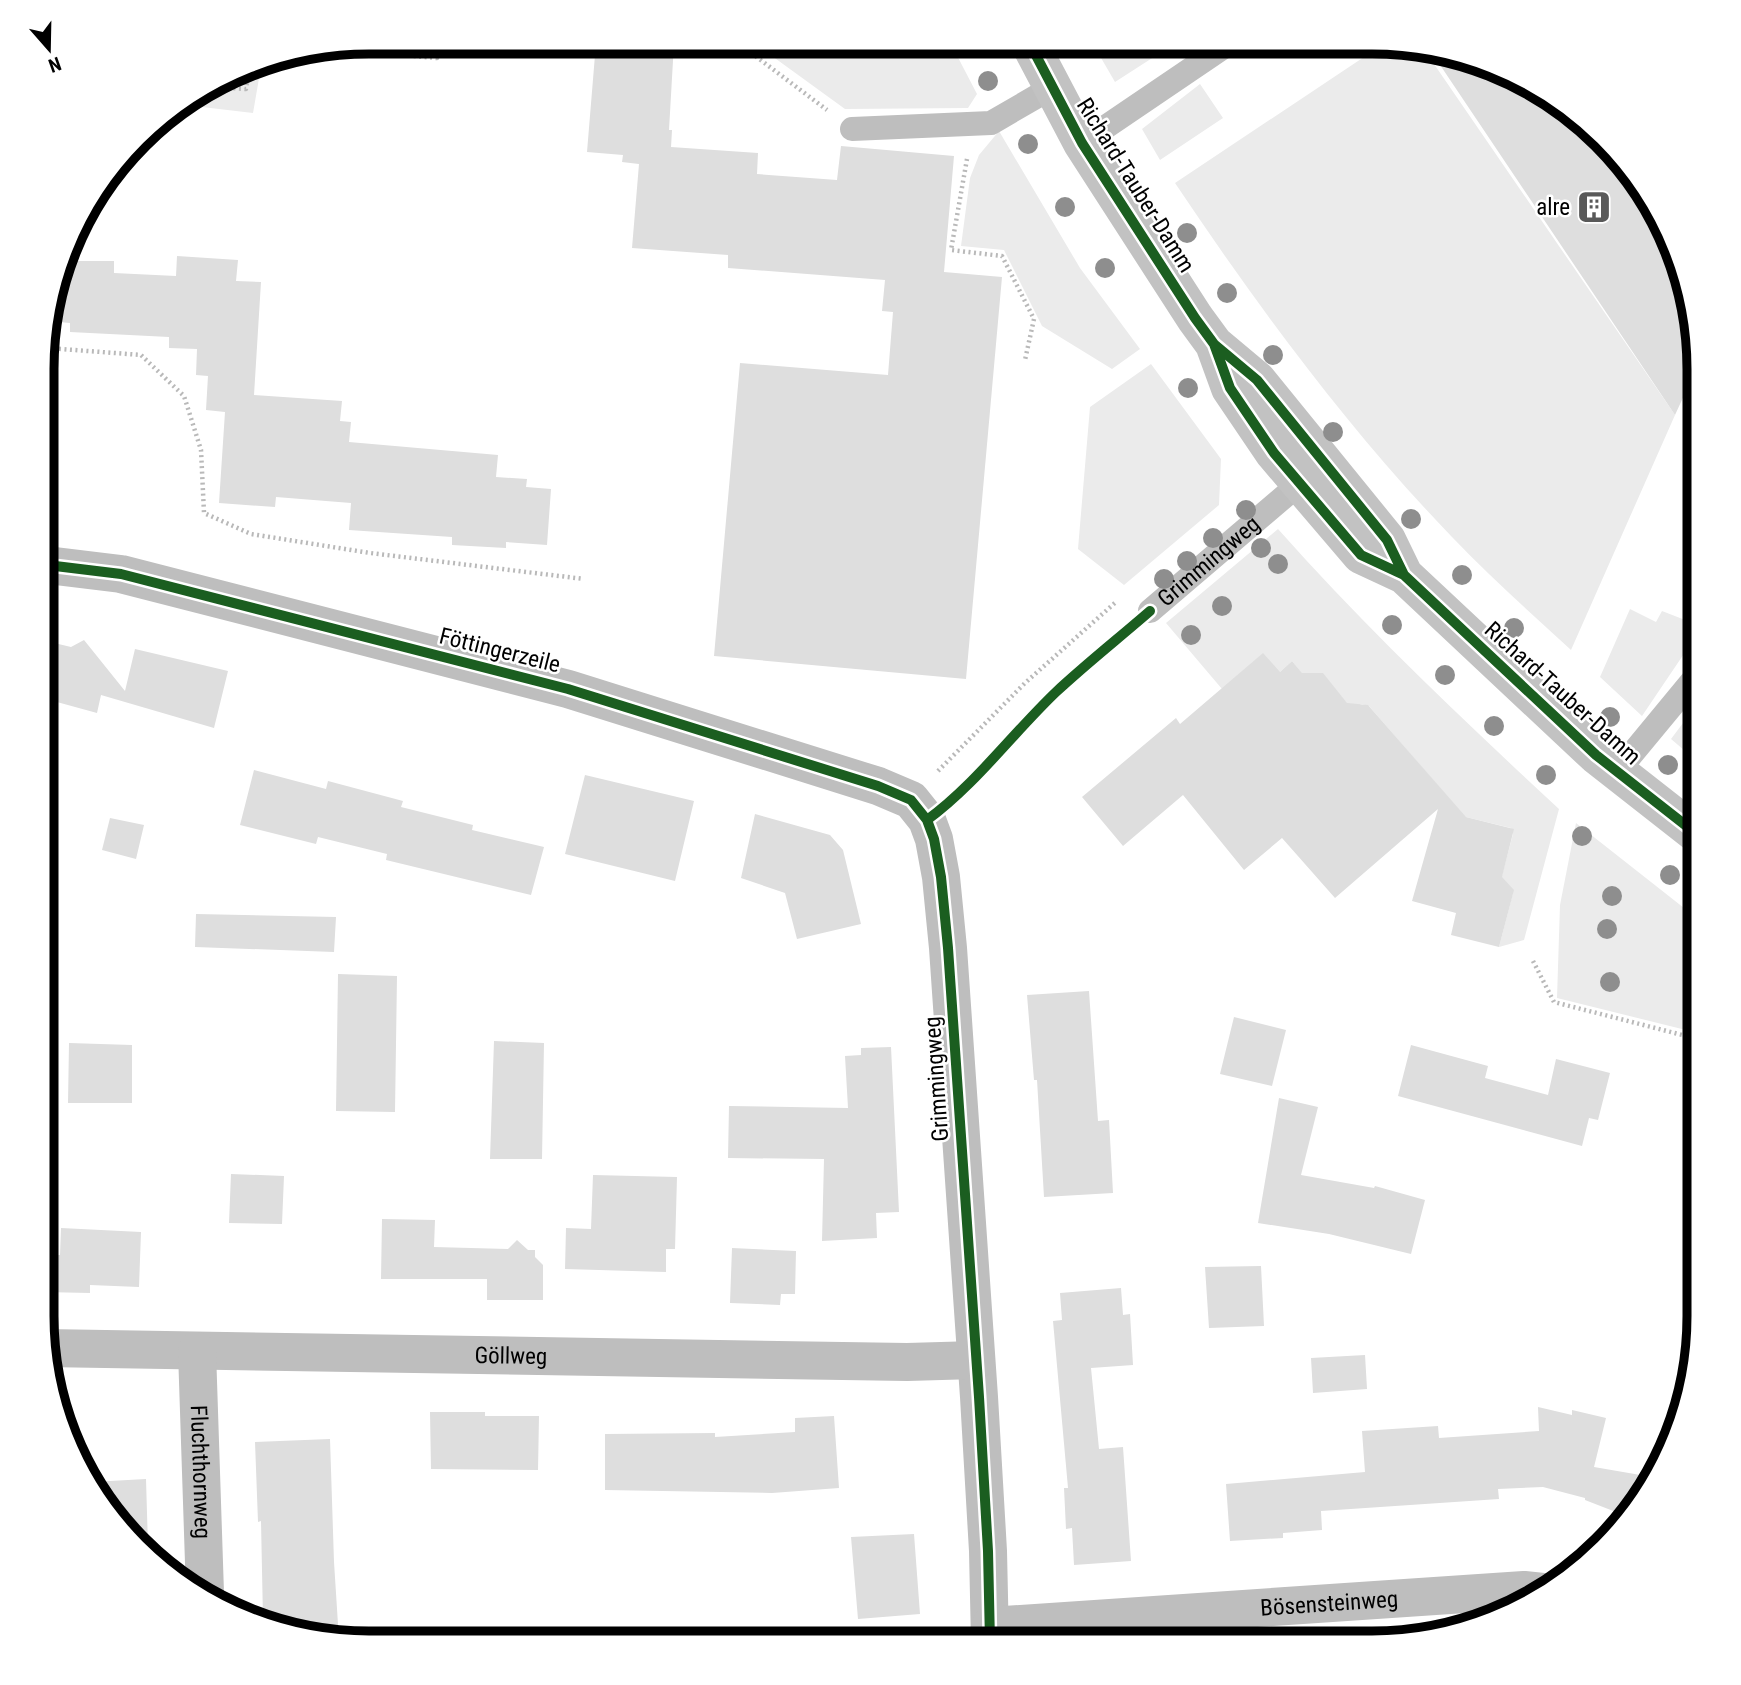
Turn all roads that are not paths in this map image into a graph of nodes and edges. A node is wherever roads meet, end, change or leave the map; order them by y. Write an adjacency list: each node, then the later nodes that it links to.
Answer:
1 (1035, 54): 3 (street, Richard-Tauber-Damm)
2 (1213, 54): 5 (lane)
3 (1053, 87): 4 (lane); 5 (street, Richard-Tauber-Damm)
4 (852, 129)
5 (1082, 143): 6 (street, Richard-Tauber-Damm)
6 (1214, 344): 7 (street, Richard-Tauber-Damm); 9 (street, Richard-Tauber-Damm)
7 (1299, 484): 9 (street, Richard-Tauber-Damm); 10 (lane, Grimmingweg)
8 (54, 566): 13 (street, Föttingerzeile)
9 (1404, 575): 12 (street, Richard-Tauber-Damm)
10 (1150, 611)
11 (1687, 687): 12 (lane)
12 (1617, 772): 14 (street, Richard-Tauber-Damm)
13 (919, 810): 17 (street, Grimmingweg)
14 (1687, 826)
15 (56, 1348): 16 (street, Göllweg)
16 (197, 1351): 17 (street, Göllweg); 18 (street, Fluchthornweg)
17 (976, 1360): 20 (street, Grimmingweg)
18 (205, 1585)
19 (1526, 1590): 21 (street, Bösensteinweg)
20 (990, 1631)
21 (1026, 1631)

